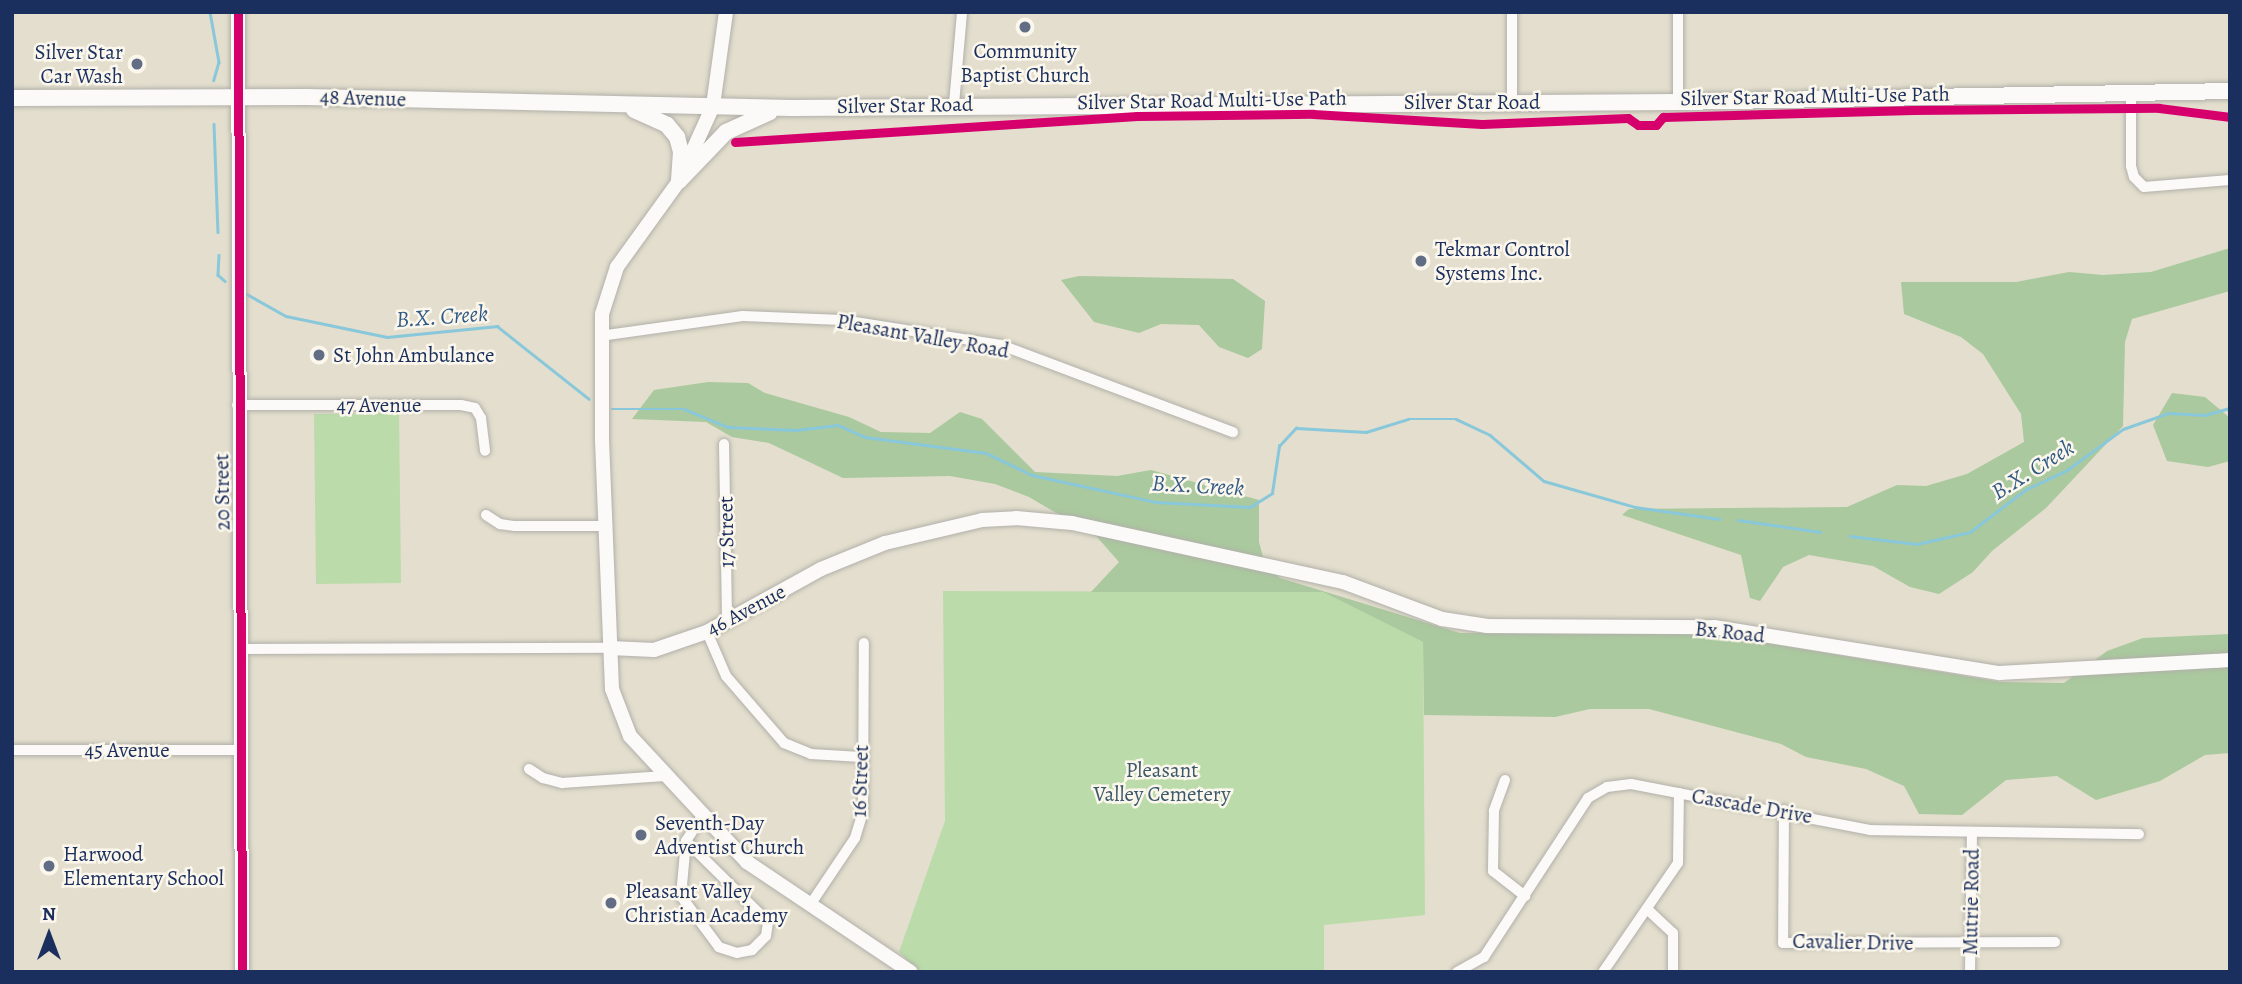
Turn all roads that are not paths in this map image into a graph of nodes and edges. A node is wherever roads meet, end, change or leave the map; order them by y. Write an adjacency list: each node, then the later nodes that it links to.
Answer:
1 (238, 12): 8 (street, 20 Street)
2 (726, 12): 14 (street)
3 (962, 12): 12 (street)
4 (1512, 12): 10 (street)
5 (1678, 12): 11 (street)
6 (2230, 91): 7 (main road, Silver Star Road)
7 (2131, 95): 11 (main road, Silver Star Road); 16 (street)
8 (241, 97): 9 (main road, 48 Avenue); 13 (main road, 48 Avenue); 19 (street, 20 Street)
9 (12, 98)
10 (1512, 102): 11 (main road, Silver Star Road); 12 (main road, Silver Star Road)
11 (1678, 102)
12 (954, 104): 15 (main road, Silver Star Road)
13 (597, 105): 14 (main road, 48 Avenue); 17 (main road)
14 (713, 106): 15 (main road, Silver Star Road); 17 (street)
15 (792, 107): 17 (main road)
16 (2230, 180)
17 (679, 181): 18 (street)
18 (600, 335): 20 (street, Pleasant Valley Road); 24 (street)
19 (237, 405): 22 (street, 47 Avenue); 30 (street, 20 Street)
20 (1233, 432)
21 (724, 444): 26 (street, 17 Street)
22 (485, 451)
23 (486, 515): 24 (street)
24 (604, 526): 29 (street)
25 (1236, 558): 26 (street, 46 Avenue); 31 (street, Bx Road)
26 (727, 619): 27 (street, 46 Avenue)
27 (707, 632): 29 (street, 46 Avenue); 34 (street)
28 (864, 643): 34 (street, 16 Street)
29 (610, 648): 30 (street, 46 Avenue); 36 (street)
30 (242, 649): 33 (street, 20 Street)
31 (2230, 660)
32 (12, 750): 33 (street, 45 Avenue)
33 (242, 750): 49 (street, 20 Street)
34 (861, 757): 45 (street, 16 Street)
35 (529, 769): 36 (street)
36 (665, 776): 40 (street)
37 (1504, 780): 44 (street)
38 (1679, 793): 39 (street, Cascade Drive); 44 (street, Cascade Drive); 46 (street)
39 (1784, 810): 41 (street, Cascade Drive); 48 (street, Cavalier Drive)
40 (702, 816): 43 (street); 45 (street)
41 (1972, 832): 42 (street, Cascade Drive); 48 (street, Mutrie Road)
42 (2139, 834)
43 (686, 841): 43 (street)
44 (1525, 896): 51 (street, Cascade Drive)
45 (810, 905): 50 (street)
46 (1647, 909): 52 (street); 53 (street)
47 (2054, 942): 48 (street)
48 (1970, 944): 54 (street, Mutrie Road)
49 (242, 972)
50 (911, 972)
51 (1457, 972)
52 (1603, 972)
53 (1673, 972)
54 (1970, 972)

